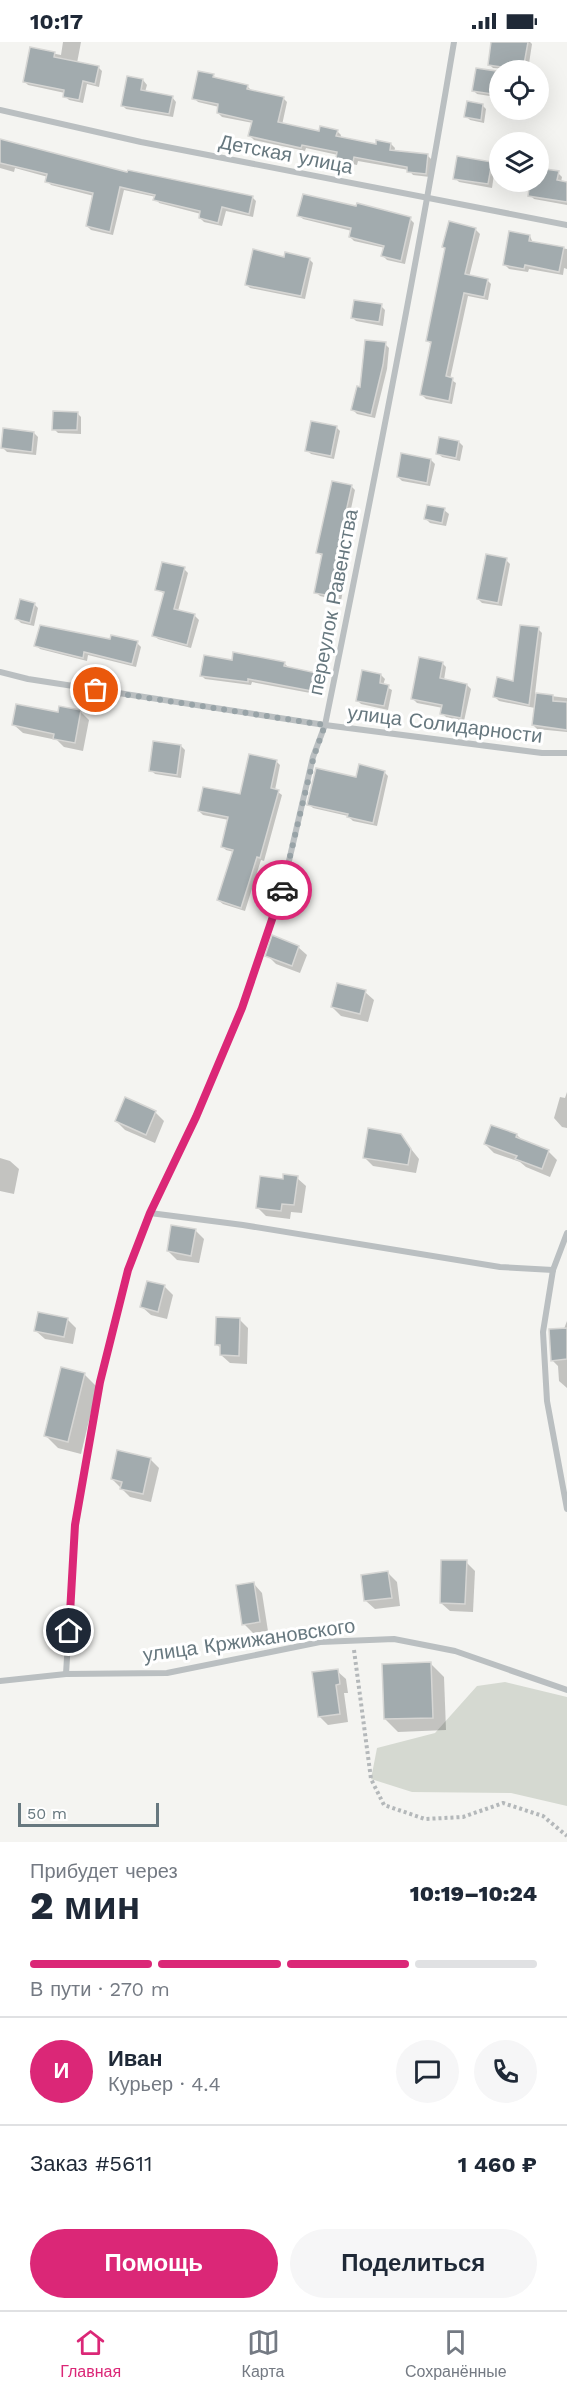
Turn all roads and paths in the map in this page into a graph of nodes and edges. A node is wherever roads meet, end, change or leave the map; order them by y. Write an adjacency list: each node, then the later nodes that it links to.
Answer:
1 (454, 42): 3 (street, переулок Равенства)
2 (0, 110): 3 (street, Детская улица)
3 (428, 198): 4 (street, Детская улица); 6 (street, переулок Равенства)
4 (567, 225)
5 (0, 672): 6 (street, улица Солидарности)
6 (325, 725): 7 (street, улица Солидарности); 8 (street, переулок Равенства)
7 (567, 753)
8 (150, 1213): 10 (street); 13 (street, переулок Равенства)
9 (567, 1233): 10 (street)
10 (553, 1270): 11 (street)
11 (567, 1509)
12 (353, 1641): 13 (street, улица Кржижановского); 15 (street, улица Кржижановского); 16 (path)
13 (66, 1674): 14 (street, улица Кржижановского)
14 (0, 1681)
15 (567, 1690)
16 (567, 1836)

